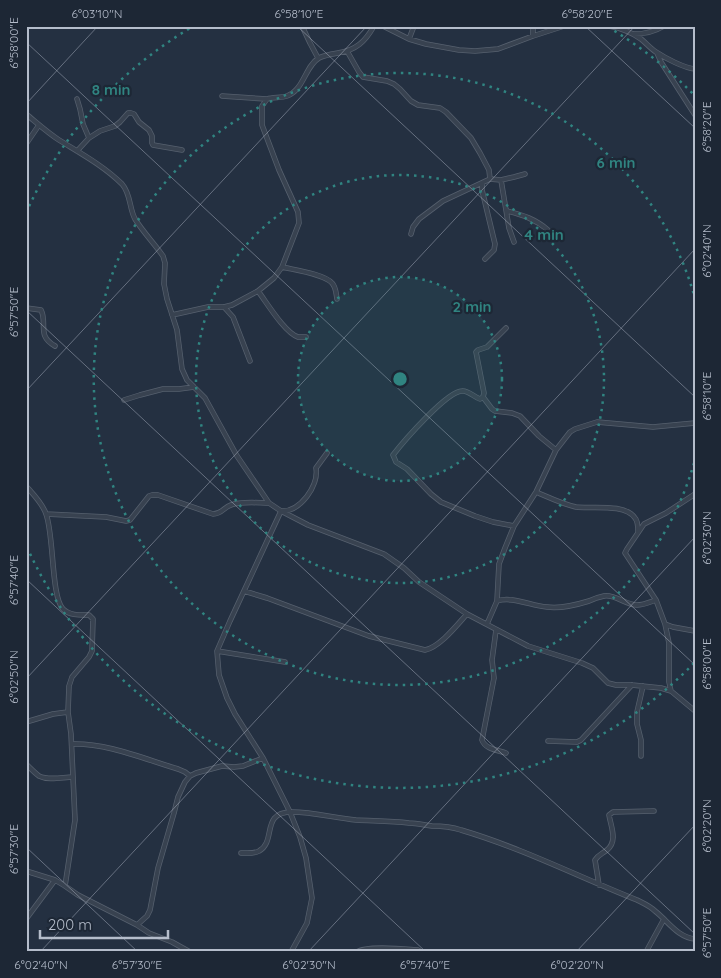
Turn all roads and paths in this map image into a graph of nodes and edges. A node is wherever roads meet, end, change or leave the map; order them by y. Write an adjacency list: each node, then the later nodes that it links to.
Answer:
1 (302, 26): 14 (street)
2 (374, 26): 12 (street)
3 (383, 26): 11 (street)
4 (414, 26): 11 (street)
5 (533, 26): 10 (street)
6 (564, 26): 10 (street)
7 (609, 26): 9 (street)
8 (664, 26): 9 (street)
9 (632, 34): 13 (street)
10 (533, 36): 11 (street)
11 (409, 39)
12 (347, 51): 14 (street); 27 (street)
13 (657, 53): 15 (street); 20 (street)
14 (318, 58): 18 (street)
15 (695, 70)
16 (222, 96): 18 (street)
17 (77, 99): 22 (street)
18 (267, 99): 35 (street)
19 (26, 114): 21 (street)
20 (695, 115)
21 (39, 124): 23 (street); 24 (street)
22 (89, 138): 24 (street); 25 (street)
23 (26, 144)
24 (77, 150): 40 (street)
25 (182, 150)
26 (525, 174): 28 (street)
27 (490, 179): 28 (street); 29 (street)
28 (501, 180): 30 (street)
29 (482, 183): 32 (street); 34 (street)
30 (507, 211): 31 (street); 33 (street)
31 (548, 230)
32 (411, 234)
33 (514, 242)
34 (485, 259)
35 (282, 267): 36 (street); 37 (street)
36 (258, 291): 38 (street); 42 (street)
37 (337, 299)
38 (224, 307): 40 (street); 44 (street)
39 (26, 308): 43 (street)
40 (172, 315): 45 (street)
41 (506, 328): 46 (street)
42 (306, 338)
43 (55, 346)
44 (250, 361)
45 (194, 387): 47 (street); 54 (street)
46 (482, 397): 49 (street); 57 (street)
47 (124, 400)
48 (695, 423): 49 (street)
49 (556, 450): 52 (street)
50 (327, 453): 55 (street)
51 (26, 486): 56 (street)
52 (536, 492): 57 (street); 58 (street)
53 (695, 494): 58 (street)
54 (269, 503): 55 (street); 56 (street)
55 (281, 511): 59 (street); 62 (street)
56 (46, 514): 73 (street)
57 (514, 526): 61 (street)
58 (638, 533): 60 (street)
59 (244, 592): 62 (street); 67 (street)
60 (656, 600): 61 (street); 64 (street)
61 (497, 601): 63 (street)
62 (467, 614): 63 (street)
63 (487, 624): 65 (street)
64 (665, 624): 66 (street); 71 (street)
65 (496, 630): 69 (street); 77 (street)
66 (695, 632)
67 (217, 651): 68 (street); 79 (street)
68 (284, 662)
69 (632, 685): 70 (street); 75 (street)
70 (643, 686): 71 (street); 78 (street)
71 (671, 691): 72 (street)
72 (695, 711)
73 (68, 712): 74 (street); 76 (street)
74 (26, 722)
75 (548, 741)
76 (72, 744): 81 (street); 82 (street)
77 (506, 753)
78 (641, 756)
79 (263, 758): 82 (street); 84 (street)
80 (26, 764): 81 (street)
81 (74, 776): 89 (street)
82 (190, 776): 92 (street)
83 (654, 811): 88 (street)
84 (290, 812): 85 (street); 88 (street); 95 (street)
85 (241, 853)
86 (26, 870): 87 (street)
87 (54, 880): 89 (street); 90 (street)
88 (599, 885): 91 (street)
89 (65, 886): 92 (street)
90 (26, 919)
91 (664, 919): 93 (street); 98 (street)
92 (137, 925): 94 (street)
93 (695, 939)
94 (190, 952)
95 (291, 952)
96 (357, 952): 97 (street)
97 (421, 952)
98 (646, 952)

